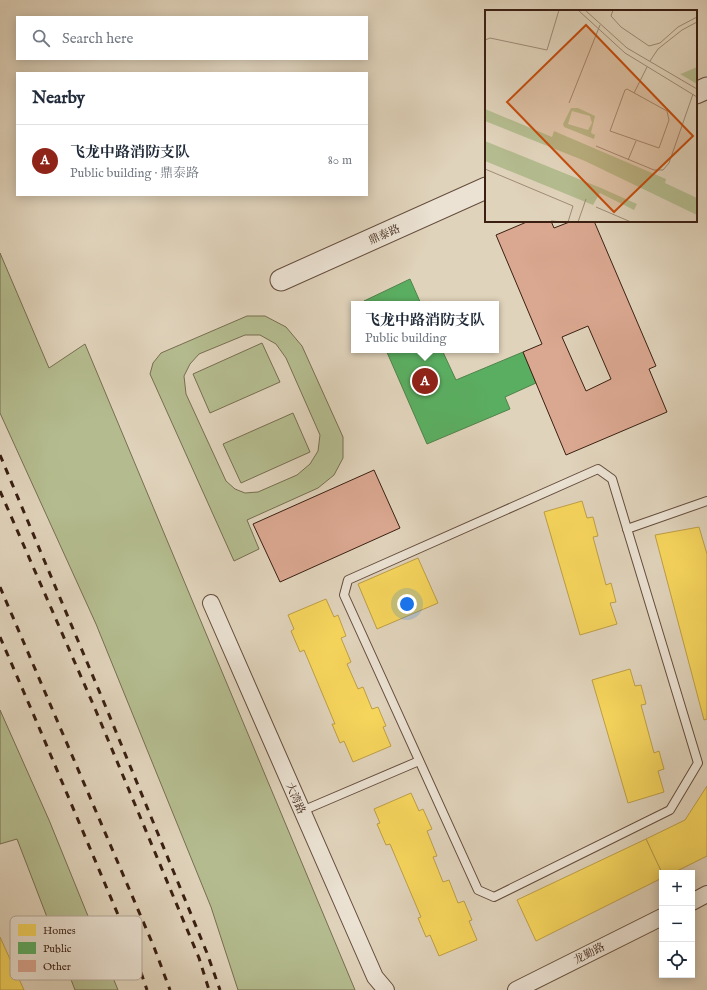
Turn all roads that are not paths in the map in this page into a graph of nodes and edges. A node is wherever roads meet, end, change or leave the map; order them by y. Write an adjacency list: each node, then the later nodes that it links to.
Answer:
1 (707, 88): 2 (street)
2 (697, 93)
3 (485, 188): 4 (street, 鼎泰路)
4 (281, 280)
5 (707, 501): 6 (lane)
6 (627, 529): 8 (lane); 8 (lane)
7 (211, 603): 9 (street, 大湾路)
8 (419, 761): 9 (lane)
9 (302, 810): 13 (street, 大湾路)
10 (707, 894): 11 (street)
11 (695, 900)
12 (659, 918): 14 (street, 龙勤路)
13 (386, 990)
14 (516, 990)

